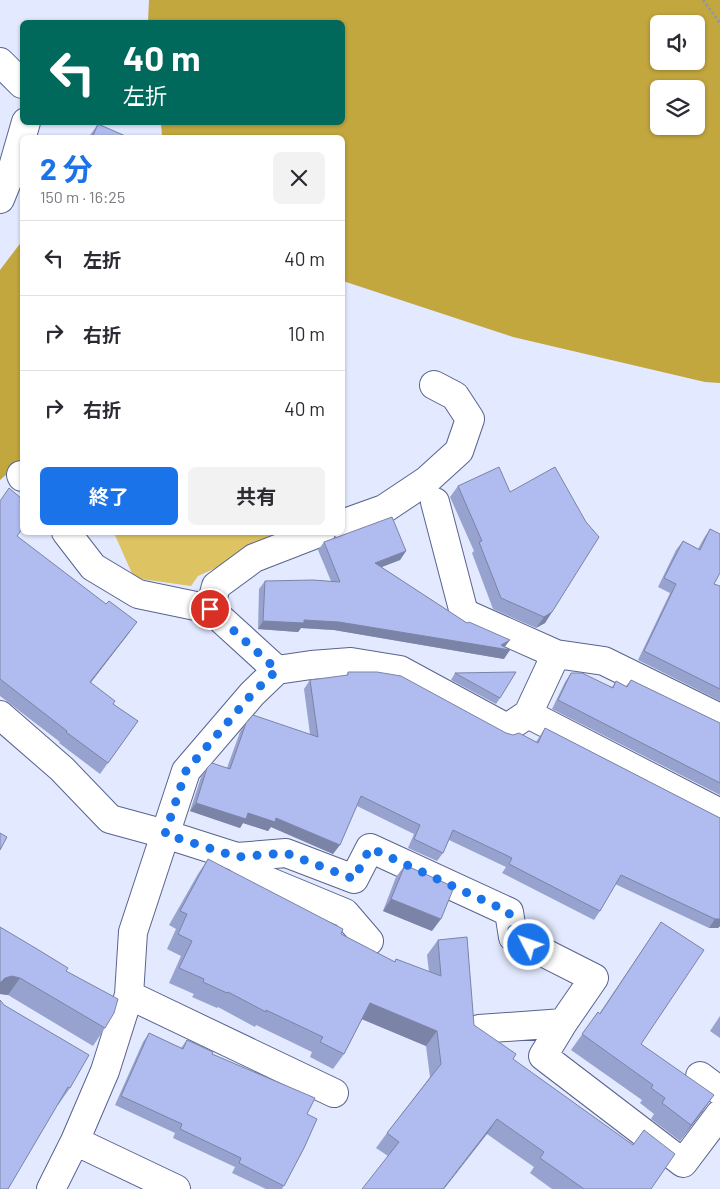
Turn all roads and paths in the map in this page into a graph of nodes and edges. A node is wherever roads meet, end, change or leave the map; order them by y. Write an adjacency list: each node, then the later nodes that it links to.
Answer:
1 (703, 0): 2 (path)
2 (720, 23)
3 (0, 62): 4 (street)
4 (20, 82)
5 (20, 143): 6 (street)
6 (0, 199)
7 (434, 384): 9 (street)
8 (435, 502): 13 (street)
9 (345, 523)
10 (68, 535): 12 (street)
11 (313, 535): 12 (street)
12 (210, 609): 14 (street)
13 (556, 654): 15 (street); 17 (street)
14 (277, 670): 15 (street); 19 (street)
15 (528, 714): 18 (street)
16 (0, 715): 19 (street)
17 (720, 718)
18 (720, 814)
19 (165, 834): 20 (street); 22 (street)
20 (237, 857): 21 (street); 23 (street)
21 (369, 941)
22 (129, 995): 26 (street); 27 (street)
23 (563, 1023): 24 (street); 28 (street)
24 (479, 1029)
25 (80, 1056): 26 (street)
26 (104, 1071): 29 (street)
27 (334, 1093)
28 (720, 1114)
29 (75, 1141): 30 (street); 31 (street)
30 (51, 1189)
31 (176, 1189)

